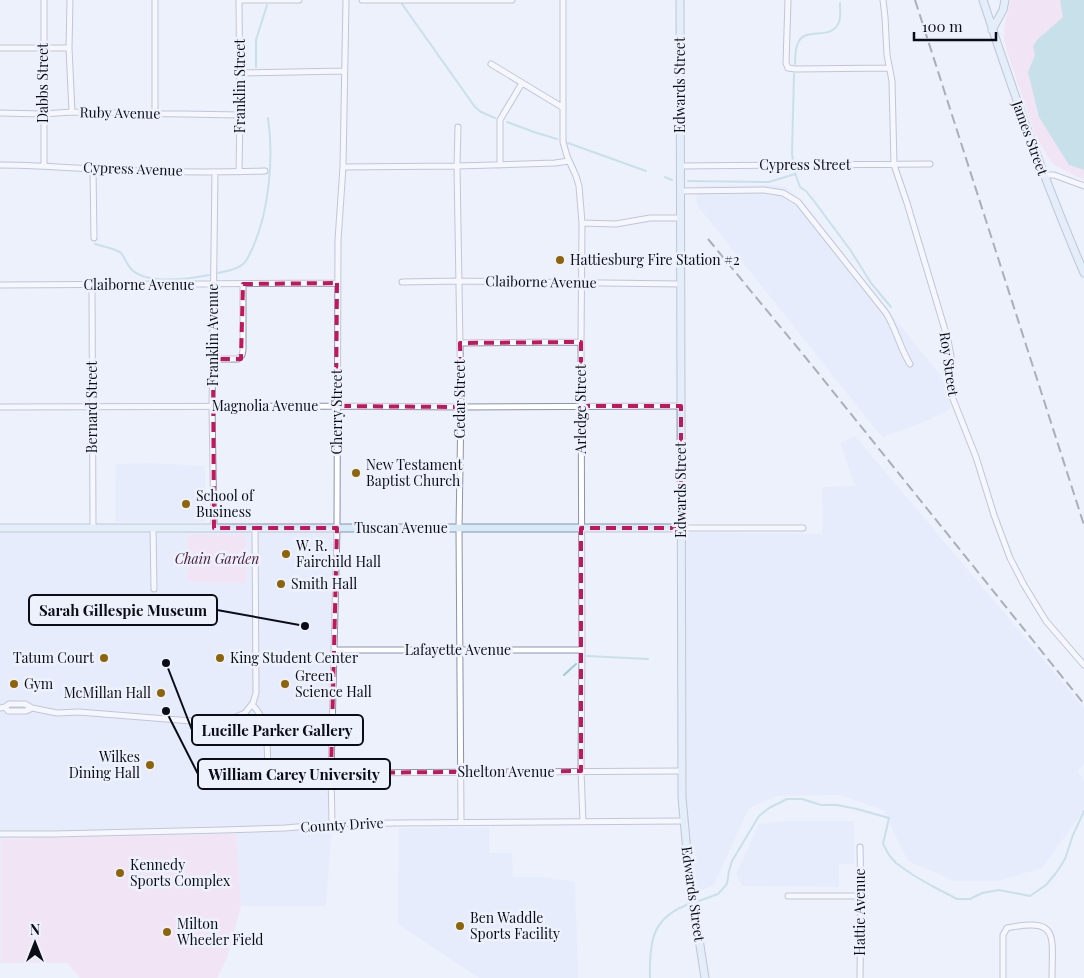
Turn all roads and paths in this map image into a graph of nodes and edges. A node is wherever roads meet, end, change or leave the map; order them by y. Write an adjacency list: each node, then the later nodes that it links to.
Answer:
1 (44, 0): 17 (street, Dabbs Street)
2 (70, 0): 19 (street)
3 (155, 0): 29 (street)
4 (240, 0): 5 (street); 23 (street, Franklin Street)
5 (299, 0)
6 (346, 0): 22 (street, Cherry Street)
7 (362, 0): 8 (street)
8 (432, 0): 9 (street)
9 (512, 0)
10 (563, 0): 25 (street, Arledge Street)
11 (680, 0): 39 (main road, Edwards Street)
12 (788, 0): 21 (street)
13 (883, 0): 21 (street, Roy Street)
14 (983, 0): 16 (main road, James Street)
15 (1006, 0): 16 (main road)
16 (992, 30): 45 (main road, James Street)
17 (43, 47): 18 (street); 19 (street); 28 (street, Dabbs Street)
18 (0, 48)
19 (69, 48): 26 (street)
20 (491, 64): 24 (street)
21 (889, 68): 36 (street, Roy Street)
22 (344, 71): 23 (street); 40 (street, Cherry Street)
23 (240, 73): 30 (street, Franklin Street)
24 (522, 83): 25 (street); 35 (street)
25 (562, 106): 32 (street, Arledge Street)
26 (72, 112): 28 (street, Ruby Avenue); 29 (street, Ruby Avenue)
27 (0, 113): 28 (street, Ruby Avenue)
28 (44, 114): 37 (street, Dabbs Street)
29 (155, 114): 30 (street, Ruby Avenue)
30 (240, 115): 44 (street, Franklin Street)
31 (458, 127): 38 (street, Cedar Street)
32 (569, 161): 35 (street); 49 (street, Arledge Street)
33 (930, 164): 36 (street, Cypress Street)
34 (0, 165): 37 (street, Cypress Avenue)
35 (500, 165): 38 (street)
36 (894, 165): 39 (street, Cypress Street); 86 (street, Roy Street)
37 (44, 166): 41 (street, Cypress Avenue)
38 (457, 166): 40 (street); 52 (street, Cedar Street)
39 (680, 166): 47 (main road, Edwards Street)
40 (343, 167): 54 (street, Cherry Street)
41 (93, 169): 43 (street, Cypress Avenue); 50 (street)
42 (265, 171): 44 (street, Cypress Avenue)
43 (215, 172): 44 (street, Cypress Avenue); 56 (street, Franklin Avenue)
44 (239, 172)
45 (1044, 175): 46 (street); 51 (main road, James Street)
46 (1084, 186)
47 (680, 191): 48 (main road, Edwards Street); 64 (street)
48 (680, 218): 49 (street); 58 (main road, Edwards Street)
49 (582, 223): 55 (street, Arledge Street)
50 (94, 238)
51 (1084, 273)
52 (459, 281): 53 (street, Claiborne Avenue); 55 (street, Claiborne Avenue); 62 (street, Cedar Street)
53 (402, 282)
54 (337, 283): 57 (street, Claiborne Avenue); 66 (street, Cherry Street)
55 (581, 283): 58 (street, Claiborne Avenue); 61 (street, Arledge Street)
56 (213, 284): 57 (street, Claiborne Avenue); 60 (street, Claiborne Avenue); 63 (street, Franklin Avenue)
57 (243, 284): 63 (street)
58 (680, 284): 68 (main road, Edwards Street)
59 (0, 285): 60 (street, Claiborne Avenue)
60 (92, 285): 71 (street, Bernard Street)
61 (581, 342): 62 (street); 67 (street, Arledge Street)
62 (460, 343): 70 (street, Cedar Street)
63 (213, 359): 65 (street, Franklin Avenue)
64 (910, 364)
65 (212, 406): 66 (street, Magnolia Avenue); 71 (street, Magnolia Avenue); 75 (street, Franklin Avenue)
66 (336, 406): 70 (street, Magnolia Avenue); 77 (street, Cherry Street)
67 (581, 406): 68 (street, Magnolia Avenue); 70 (street, Magnolia Avenue); 79 (street, Arledge Street)
68 (681, 406): 80 (main road, Edwards Street)
69 (0, 407): 71 (street, Magnolia Avenue)
70 (461, 407): 78 (street, Cedar Street)
71 (92, 408): 73 (street, Bernard Street)
72 (0, 528): 73 (main road, Tuscan Avenue)
73 (93, 528): 74 (main road, Tuscan Avenue)
74 (153, 528): 75 (main road, Tuscan Avenue); 82 (street)
75 (214, 528): 76 (main road, Tuscan Avenue)
76 (255, 528): 77 (main road, Tuscan Avenue); 87 (street)
77 (337, 528): 78 (main road, Tuscan Avenue); 83 (street, Cherry Street)
78 (459, 528): 79 (main road, Tuscan Avenue); 84 (street, Cedar Street)
79 (581, 528): 80 (main road, Tuscan Avenue); 85 (street, Arledge Street)
80 (681, 528): 81 (street, Tuscan Avenue); 89 (main road, Edwards Street)
81 (803, 528)
82 (154, 589)
83 (334, 650): 84 (street, Lafayette Avenue); 92 (street, Cherry Street)
84 (461, 650): 85 (street, Lafayette Avenue); 90 (street, Cedar Street)
85 (582, 650): 91 (street, Arledge Street)
86 (1084, 665)
87 (252, 705): 88 (street); 93 (street)
88 (2, 708)
89 (681, 771): 91 (street, Shelton Avenue); 94 (main road, Edwards Street)
90 (461, 772): 91 (street, Shelton Avenue); 92 (street, Shelton Avenue); 95 (street, Cedar Street)
91 (581, 772): 96 (street, Arledge Street)
92 (331, 773): 97 (street, Cherry Street)
93 (267, 780)
94 (683, 821): 96 (street, County Drive); 102 (main road, Edwards Street)
95 (461, 822): 96 (street, County Drive); 97 (street, County Drive)
96 (583, 822)
97 (332, 824): 98 (street, County Drive)
98 (0, 834)
99 (860, 847): 101 (street, Hattie Avenue)
100 (788, 896): 101 (street)
101 (862, 896): 103 (street, Hattie Avenue)
102 (705, 978)
103 (860, 978)
104 (1002, 978): 105 (street)
105 (1052, 978)

